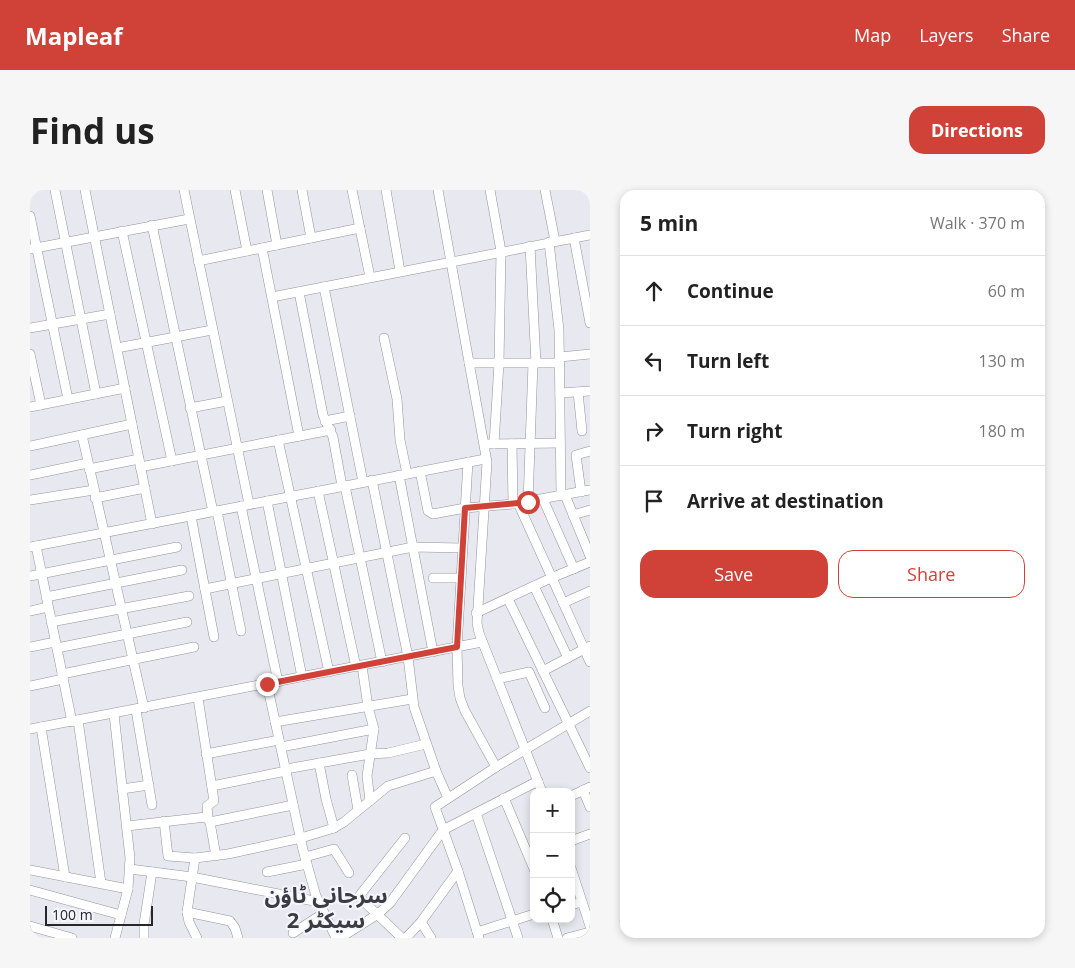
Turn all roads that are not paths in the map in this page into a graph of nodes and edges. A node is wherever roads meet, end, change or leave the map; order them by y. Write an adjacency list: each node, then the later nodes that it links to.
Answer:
1 (55, 190): 21 (street)
2 (86, 190): 17 (street)
3 (184, 190): 13 (street)
4 (235, 190): 27 (street)
5 (267, 190): 23 (street)
6 (302, 190): 19 (street)
7 (352, 190): 15 (street)
8 (386, 190): 31 (street)
9 (438, 190): 30 (street)
10 (490, 190): 28 (street)
11 (545, 190): 22 (street)
12 (30, 216): 26 (street)
13 (190, 219): 14 (street); 29 (street)
14 (152, 226): 16 (street); 42 (street)
15 (360, 228): 19 (street); 32 (street)
16 (122, 231): 17 (street); 44 (street)
17 (95, 236): 21 (street); 36 (street)
18 (590, 237): 20 (street)
19 (311, 238): 23 (street)
20 (574, 238): 22 (street); 38 (street)
21 (66, 242): 26 (street); 37 (street)
22 (552, 242): 24 (street); 48 (street)
23 (277, 245): 25 (street)
24 (530, 246): 28 (street); 51 (street)
25 (262, 248): 27 (street); 35 (street)
26 (33, 249): 39 (street)
27 (247, 251): 29 (street)
28 (501, 251): 30 (street); 50 (street)
29 (198, 261): 41 (street)
30 (451, 261): 31 (street); 49 (street)
31 (400, 271): 32 (street)
32 (370, 277): 33 (street)
33 (324, 286): 34 (street); 62 (street)
34 (299, 292): 35 (street); 63 (street)
35 (272, 297): 68 (street)
36 (110, 314): 37 (street); 45 (street)
37 (82, 319): 39 (street); 56 (street)
38 (590, 323)
39 (52, 324): 40 (street); 57 (street)
40 (30, 328)
41 (212, 330): 42 (street); 58 (street)
42 (176, 337): 44 (street); 61 (street)
43 (384, 338): 85 (street)
44 (146, 342): 45 (street); 80 (street)
45 (117, 348): 52 (street)
46 (30, 354): 59 (street)
47 (590, 354): 48 (street)
48 (560, 360): 51 (street); 55 (street)
49 (469, 363): 50 (street); 72 (street)
50 (500, 363): 51 (street); 73 (street)
51 (534, 363): 70 (street)
52 (125, 388): 56 (street); 64 (street)
53 (590, 391): 54 (street)
54 (578, 392): 55 (street); 66 (street)
55 (560, 393): 71 (street)
56 (96, 394): 57 (street)
57 (68, 399): 59 (street)
58 (227, 401): 61 (street); 76 (street)
59 (40, 405): 60 (street)
60 (30, 407)
61 (190, 408): 78 (street)
62 (350, 416): 63 (street); 87 (street)
63 (325, 421): 65 (street)
64 (132, 424): 67 (street); 82 (street)
65 (331, 430): 68 (street); 88 (street)
66 (582, 430)
67 (82, 435): 75 (street); 83 (street)
68 (299, 436): 69 (street)
69 (278, 440): 76 (street); 94 (street)
70 (530, 443): 71 (street); 74 (street); 98 (street)
71 (560, 443): 93 (street)
72 (483, 444): 73 (street); 79 (street)
73 (494, 444): 74 (street)
74 (512, 444): 99 (street)
75 (30, 446)
76 (237, 447): 78 (street); 100 (street)
77 (590, 451): 91 (street)
78 (200, 455): 80 (street); 104 (street)
79 (486, 459): 81 (street); 101 (street)
80 (172, 461): 82 (street)
81 (468, 462): 84 (street); 102 (street)
82 (140, 463): 83 (street); 89 (street)
83 (88, 466): 86 (street); 92 (street)
84 (420, 471): 85 (street); 102 (street)
85 (403, 474): 87 (street); 111 (street)
86 (30, 475)
87 (367, 481): 88 (street); 113 (street)
88 (344, 486): 90 (street); 115 (street)
89 (144, 488): 92 (street); 107 (street)
90 (318, 491): 94 (street); 118 (street)
91 (586, 491): 93 (street)
92 (95, 494): 96 (street); 108 (street)
93 (563, 495): 95 (street); 105 (street)
94 (290, 496): 97 (street); 119 (street)
95 (543, 499): 98 (street); 120 (street)
96 (30, 500)
97 (267, 501): 100 (street); 123 (street)
98 (528, 502): 99 (street)
99 (515, 504): 101 (street); 127 (street)
100 (245, 505): 104 (street); 128 (street)
101 (483, 506): 102 (street); 141 (street)
102 (465, 508): 112 (street)
103 (590, 510): 105 (street)
104 (215, 511): 106 (street); 130 (street)
105 (573, 514): 114 (street)
106 (191, 516): 107 (street); 132 (street)
107 (152, 524): 108 (street)
108 (103, 533): 109 (street); 116 (street)
109 (33, 547): 122 (street)
110 (177, 547): 116 (street)
111 (413, 547): 112 (street); 113 (street); 153 (street)
112 (462, 548): 126 (street)
113 (387, 552): 115 (street); 154 (street)
114 (590, 556)
115 (360, 558): 118 (street); 157 (street)
116 (109, 560): 122 (street); 129 (street)
117 (590, 562): 120 (street)
118 (333, 563): 119 (street); 159 (street)
119 (306, 569): 123 (street); 161 (street)
120 (574, 569): 127 (street)
121 (182, 570): 129 (street)
122 (42, 573): 124 (street); 135 (street)
123 (282, 574): 128 (street); 163 (street)
124 (30, 576)
125 (433, 578): 126 (street)
126 (460, 578): 151 (street)
127 (551, 578): 131 (street); 137 (street)
128 (256, 579): 130 (street); 165 (street)
129 (115, 584): 135 (street); 139 (street)
130 (231, 584): 132 (street); 144 (street)
131 (534, 586): 136 (street); 155 (street)
132 (205, 589): 146 (street)
133 (590, 591): 137 (street)
134 (189, 596): 139 (street)
135 (46, 597): 138 (street)
136 (508, 599): 141 (street); 160 (street)
137 (563, 603): 152 (street)
138 (48, 607): 140 (street); 142 (street)
139 (121, 609): 142 (street); 145 (street)
140 (30, 611)
141 (476, 614): 147 (street)
142 (51, 622): 148 (street)
143 (187, 622): 145 (street)
144 (241, 631)
145 (127, 634): 148 (street); 156 (street)
146 (214, 637)
147 (482, 642): 151 (street); 164 (street)
148 (56, 645): 149 (street); 162 (street)
149 (30, 647)
150 (194, 647): 156 (street)
151 (457, 647): 153 (street); 187 (street)
152 (587, 647): 155 (street); 158 (street)
153 (434, 652): 154 (street)
154 (408, 657): 157 (street); 169 (street)
155 (568, 658): 160 (street)
156 (133, 659): 162 (street); 172 (street)
157 (382, 662): 159 (street)
158 (590, 662)
159 (359, 666): 161 (street); 170 (street)
160 (543, 671): 177 (street)
161 (330, 672): 163 (street)
162 (62, 677): 167 (street); 175 (street)
163 (302, 678): 165 (street)
164 (497, 679): 171 (street); 183 (street)
165 (278, 682): 166 (street)
166 (267, 684): 168 (street); 176 (street)
167 (30, 686)
168 (198, 698): 172 (street); 184 (street)
169 (412, 699): 170 (street); 182 (street)
170 (368, 708): 176 (street); 180 (street)
171 (545, 708)
172 (140, 709): 174 (street); 193 (street)
173 (590, 710): 177 (street)
174 (114, 714): 175 (street); 195 (street)
175 (75, 721): 178 (street); 228 (street)
176 (275, 722): 181 (street)
177 (568, 723): 183 (street); 188 (street)
178 (42, 727): 179 (street); 225 (street)
179 (30, 729)
180 (374, 729): 181 (street); 185 (street)
181 (280, 744): 184 (street); 189 (street)
182 (426, 744): 185 (street); 190 (street)
183 (525, 750): 187 (street); 192 (street)
184 (206, 754): 194 (street)
185 (370, 754): 186 (street); 200 (street)
186 (319, 763): 189 (street); 209 (street)
187 (496, 766): 198 (street)
188 (590, 768)
189 (286, 770): 194 (street); 202 (street)
190 (436, 771): 198 (street); 200 (street)
191 (352, 775): 204 (street)
192 (538, 781): 196 (street); 199 (street)
193 (149, 785): 195 (street); 201 (street)
194 (212, 786): 206 (street)
195 (122, 788): 208 (street)
196 (541, 788)
197 (586, 789): 203 (street)
198 (448, 798): 210 (street)
199 (504, 798): 205 (street); 217 (street)
200 (370, 801): 204 (street)
201 (152, 805)
202 (293, 805): 206 (street); 212 (street)
203 (590, 807)
204 (358, 810): 209 (street)
205 (476, 813): 210 (street); 239 (street)
206 (209, 820): 207 (street); 215 (street)
207 (164, 821): 208 (street); 216 (street)
208 (126, 826): 219 (street)
209 (334, 828): 212 (street)
210 (443, 830): 221 (street); 236 (street)
211 (590, 834): 214 (street)
212 (301, 838): 215 (street); 218 (street)
213 (405, 838): 236 (street)
214 (575, 840)
215 (216, 856): 216 (street)
216 (194, 858): 226 (street)
217 (530, 860)
218 (306, 861): 223 (street); 224 (street); 231 (street)
219 (130, 869): 222 (street); 229 (street)
220 (30, 870): 225 (street)
221 (458, 871): 240 (street); 246 (street)
222 (152, 872): 226 (street); 249 (street)
223 (267, 872)
224 (348, 873)
225 (65, 877): 228 (street)
226 (192, 877): 231 (street); 234 (street)
227 (574, 878): 232 (street)
228 (101, 883): 229 (street)
229 (128, 889): 237 (street)
230 (30, 890): 237 (street)
231 (319, 902): 235 (street)
232 (582, 902): 233 (street); 243 (street)
233 (575, 904)
234 (187, 912): 250 (street); 251 (street)
235 (324, 913): 245 (street); 252 (street)
236 (378, 914): 253 (street); 254 (street)
237 (121, 915): 248 (street)
238 (530, 915): 239 (street)
239 (512, 920): 246 (street); 257 (street)
240 (421, 922): 255 (street); 256 (street)
241 (553, 923): 258 (street)
242 (30, 926): 247 (street)
243 (590, 926)
244 (590, 932): 259 (street)
245 (293, 933)
246 (478, 935)
247 (72, 938)
248 (116, 938)
249 (144, 938)
250 (196, 938)
251 (238, 938)
252 (336, 938)
253 (340, 938)
254 (402, 938)
255 (406, 938)
256 (431, 938)
257 (518, 938)
258 (558, 938)
259 (567, 938)

